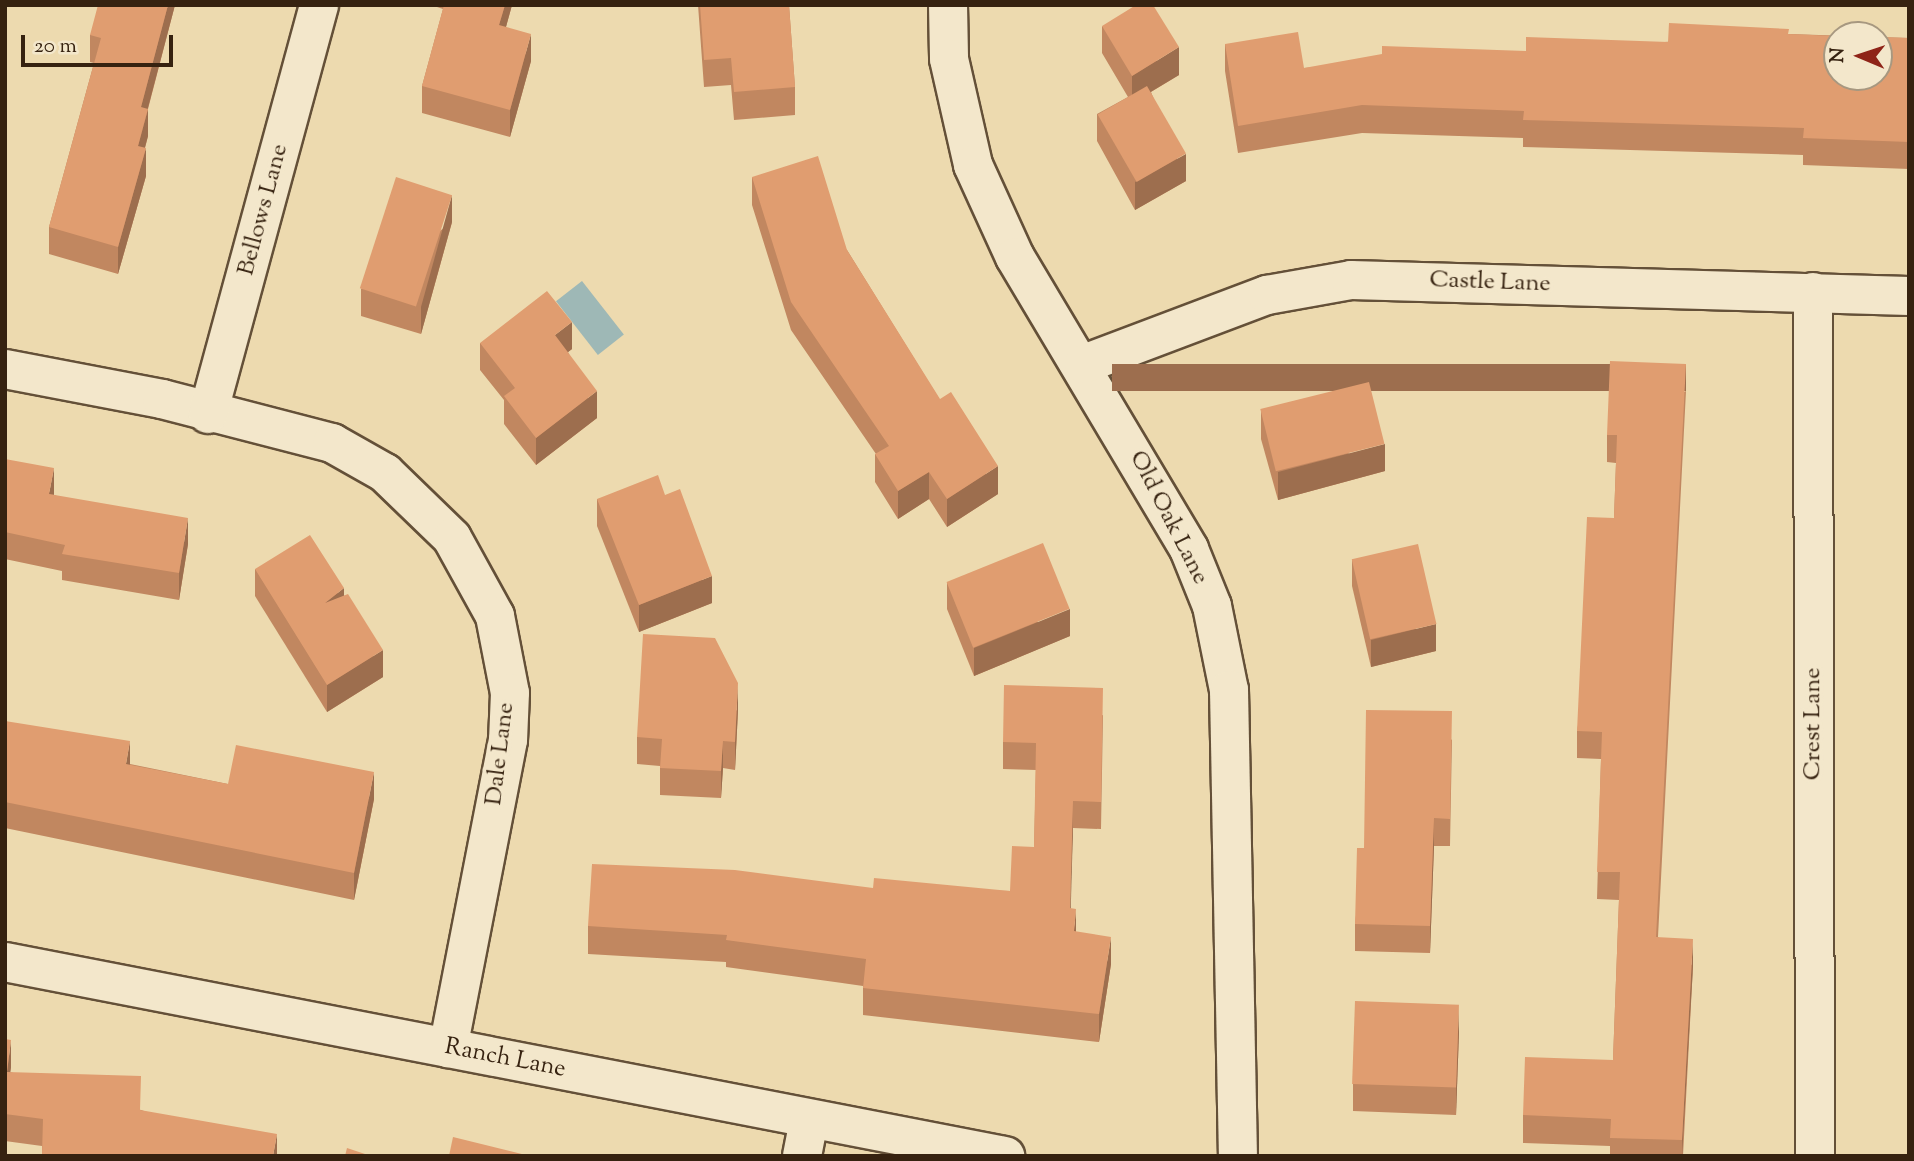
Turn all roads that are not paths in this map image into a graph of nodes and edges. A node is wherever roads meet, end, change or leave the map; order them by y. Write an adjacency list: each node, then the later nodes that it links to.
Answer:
1 (319, 5): 7 (street, Bellows Lane)
2 (948, 5): 5 (street, Old Oak Lane)
3 (1813, 292): 4 (street, Castle Lane); 5 (street, Castle Lane); 14 (street, Crest Lane)
4 (1909, 296)
5 (1084, 364): 13 (street, Old Oak Lane)
6 (5, 369): 7 (street, Dale Lane)
7 (208, 414): 9 (street, Dale Lane)
8 (5, 962): 9 (street, Ranch Lane)
9 (448, 1048): 10 (street, Ranch Lane)
10 (809, 1119): 11 (street); 12 (street, Ranch Lane)
11 (802, 1156)
12 (1005, 1156)
13 (1238, 1156)
14 (1815, 1156)

